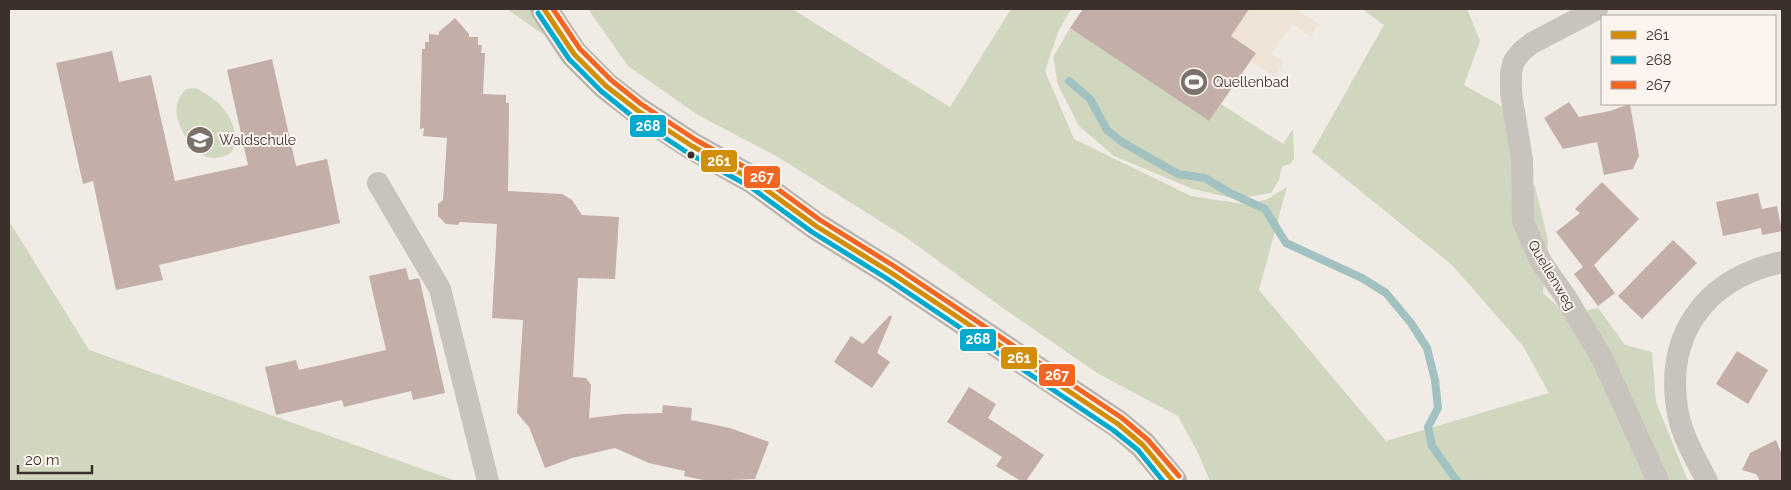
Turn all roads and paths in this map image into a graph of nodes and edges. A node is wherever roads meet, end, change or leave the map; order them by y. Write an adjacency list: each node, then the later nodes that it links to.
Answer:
1 (544, 9): 6 (main road)
2 (1598, 9): 7 (street, Quellenweg)
3 (378, 183): 5 (street)
4 (1782, 262): 8 (street)
5 (488, 481)
6 (1173, 481)
7 (1658, 481)
8 (1707, 481)

